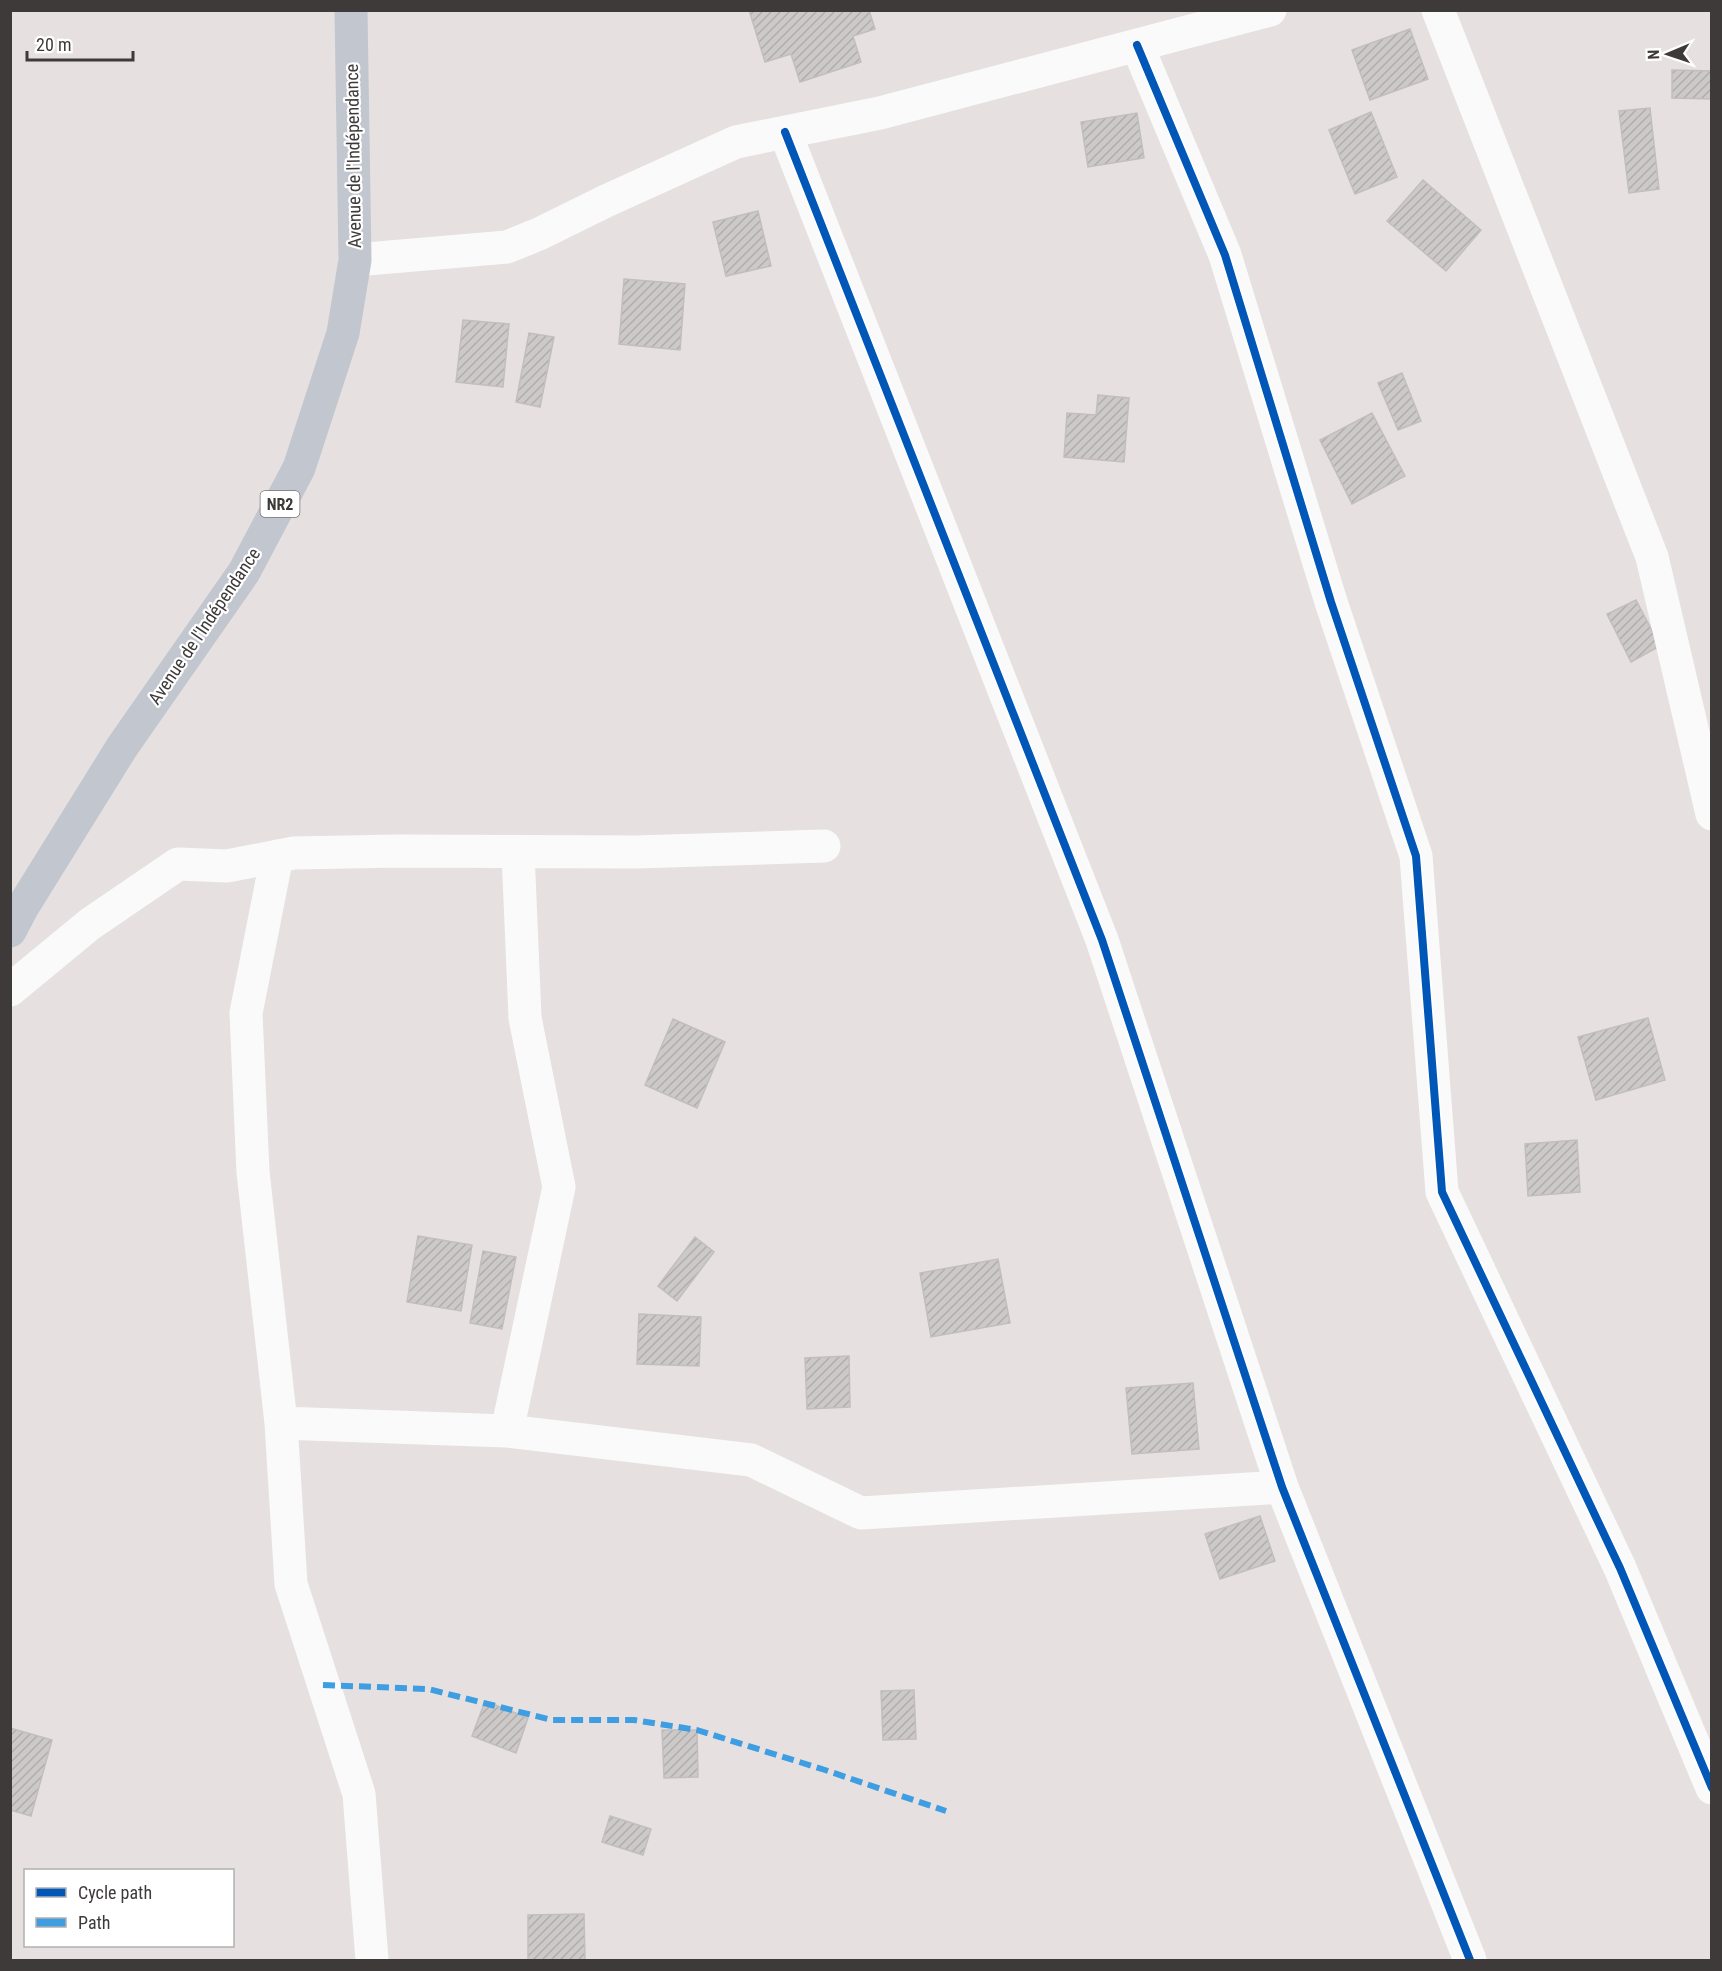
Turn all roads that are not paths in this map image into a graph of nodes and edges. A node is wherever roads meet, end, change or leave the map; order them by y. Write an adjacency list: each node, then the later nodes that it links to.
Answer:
1 (351, 10): 6 (highway, Avenue de l'Indépendance / NR2)
2 (1270, 10): 4 (street)
3 (1438, 10): 7 (street)
4 (1137, 45): 5 (street); 16 (street)
5 (784, 132): 6 (street); 15 (street)
6 (355, 260): 11 (highway, Avenue de l'Indépendance / NR2)
7 (1712, 814)
8 (824, 846): 9 (street)
9 (518, 852): 10 (street); 14 (street)
10 (277, 856): 12 (street); 13 (street)
11 (10, 931)
12 (10, 990)
13 (281, 1423): 14 (street); 17 (street)
14 (507, 1431): 15 (street)
15 (1282, 1487): 18 (street)
16 (1712, 1788)
17 (372, 1960)
18 (1470, 1960)

